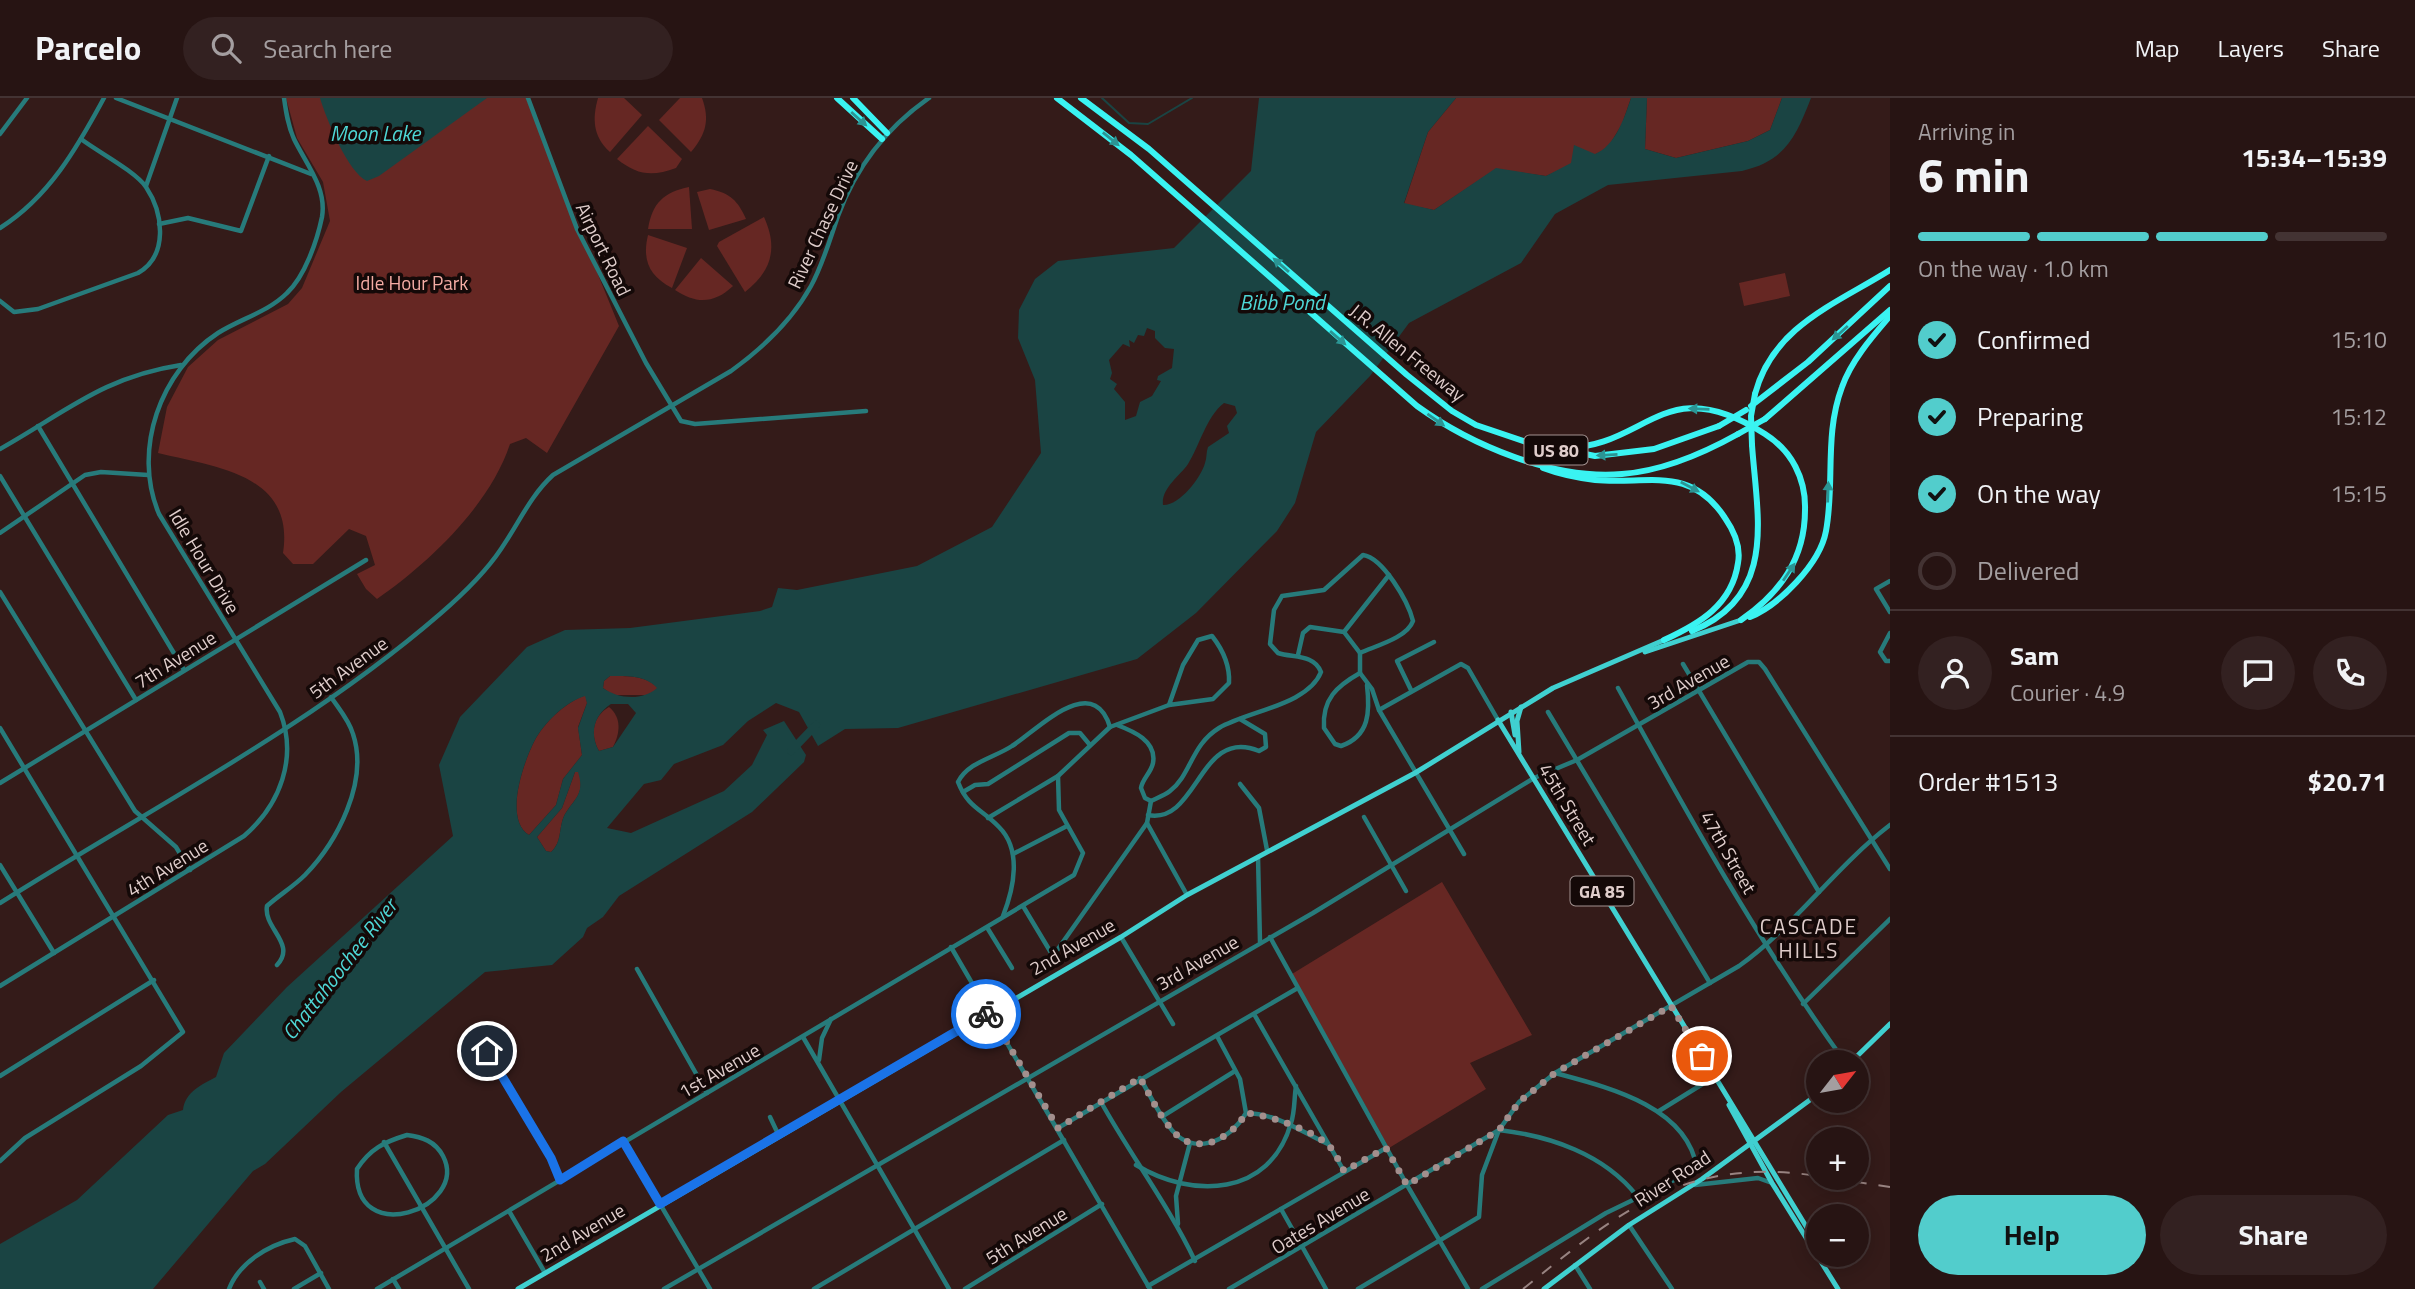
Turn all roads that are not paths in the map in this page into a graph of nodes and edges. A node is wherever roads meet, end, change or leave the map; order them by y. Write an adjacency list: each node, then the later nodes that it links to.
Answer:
1 (27, 98): 13 (street)
2 (104, 98): 15 (street)
3 (116, 98): 12 (street)
4 (177, 98): 12 (street)
5 (284, 98): 17 (street, Idle Hour Drive)
6 (528, 98): 27 (street, Airport Road)
7 (837, 98): 14 (highway, one-way to 14)
8 (853, 98): 14 (highway)
9 (929, 98): 14 (street, River Chase Drive)
10 (1057, 98): 31 (highway, J.R. Allen Freeway / US 80, one-way to 31)
11 (1081, 98): 30 (highway, J.R. Allen Freeway / US 80, one-way to 11)
12 (170, 117): 16 (street); 18 (street)
13 (0, 134)
14 (884, 136): 27 (street, River Chase Drive)
15 (81, 139): 18 (street); 20 (street)
16 (269, 156): 17 (street); 19 (street)
17 (312, 174): 26 (street, Idle Hour Drive)
18 (146, 187): 19 (street)
19 (159, 223): 23 (street)
20 (0, 228)
21 (1890, 271): 47 (highway, bridge)
22 (1890, 286): 30 (highway, J.R. Allen Freeway / US 80, one-way to 30, bridge)
23 (0, 301)
24 (1890, 310): 31 (highway, J.R. Allen Freeway / US 80, bridge)
25 (1890, 316): 43 (highway, one-way to 25)
26 (181, 365): 29 (street); 33 (street, Idle Hour Drive)
27 (670, 406): 28 (street); 60 (street, 5th Avenue)
28 (866, 411)
29 (38, 426): 32 (street); 35 (street)
30 (1538, 445): 43 (highway, one-way to 30)
31 (1482, 446): 47 (highway, one-way to 47)
32 (0, 449)
33 (148, 475): 35 (street); 46 (street, Idle Hour Drive)
34 (0, 476): 36 (street)
35 (71, 482): 36 (street); 54 (street)
36 (23, 515): 37 (street); 61 (street)
37 (0, 533)
38 (366, 560): 46 (street, 7th Avenue)
39 (1389, 575): 44 (street); 49 (street); 50 (street)
40 (1890, 581): 42 (street)
41 (0, 592): 74 (street)
42 (1890, 612)
43 (1741, 620): 51 (main road)
44 (1344, 632): 49 (street); 50 (street)
45 (1890, 633): 52 (street)
46 (236, 639): 54 (street, 7th Avenue); 71 (street, Idle Hour Drive)
47 (1664, 640): 51 (main road)
48 (1434, 642): 58 (street)
49 (1360, 653): 55 (street)
50 (1298, 655): 67 (street)
51 (1632, 655): 63 (main road, 2nd Avenue)
52 (1890, 661)
53 (1683, 664): 59 (street)
54 (184, 670): 61 (street, 7th Avenue)
55 (1360, 673): 56 (street); 56 (street)
56 (1367, 684): 64 (street)
57 (1618, 688): 70 (street, 47th Street)
58 (1411, 690): 64 (street); 68 (street, 45th Street)
59 (1699, 690): 70 (street, 3rd Avenue); 95 (street, 3rd Avenue); 107 (street)
60 (331, 697): 71 (street, 5th Avenue); 121 (street)
61 (136, 700): 74 (street, 7th Avenue)
62 (1169, 705): 62 (street); 69 (street)
63 (1521, 707): 65 (main road, 2nd Avenue); 75 (main road)
64 (1379, 710): 80 (street)
65 (1511, 712): 68 (main road, 2nd Avenue); 75 (main road)
66 (1548, 712): 78 (street)
67 (1240, 719): 86 (street); 87 (street)
68 (1498, 720): 77 (main road, 45th Street / GA 85); 80 (main road, 2nd Avenue)
69 (1117, 725): 72 (street); 86 (street)
70 (1639, 726): 78 (street, 3rd Avenue); 118 (street, 47th Street)
71 (285, 727): 88 (street, 5th Avenue); 104 (street, 4th Avenue)
72 (1110, 727): 76 (street); 85 (street)
73 (0, 728): 79 (street)
74 (85, 731): 79 (street, 7th Avenue); 88 (street)
75 (1518, 744): 77 (main road)
76 (1090, 745): 81 (street); 85 (street)
77 (1519, 752): 82 (main road, 45th Street / GA 85)
78 (1577, 760): 82 (street, 3rd Avenue); 125 (street)
79 (24, 768): 83 (street, 7th Avenue); 99 (street)
80 (1415, 773): 94 (street); 96 (main road, 2nd Avenue)
81 (1058, 776): 90 (street); 93 (street)
82 (1534, 778): 94 (street, 3rd Avenue); 130 (main road, 45th Street / GA 85)
83 (0, 783)
84 (1240, 784): 96 (street)
85 (962, 792): 90 (street)
86 (1151, 801): 87 (street)
87 (1148, 815): 91 (street)
88 (139, 817): 99 (street, 5th Avenue); 104 (street)
89 (1364, 817): 102 (street)
90 (988, 818): 97 (street)
91 (1147, 824): 108 (street); 110 (street)
92 (1890, 825): 95 (street, Oates Avenue)
93 (1067, 826): 97 (street); 110 (street, 1st Avenue)
94 (1450, 830): 98 (street); 102 (street, 3rd Avenue)
95 (1870, 840): 103 (street); 107 (street, Oates Avenue)
96 (1267, 850): 100 (main road, 2nd Avenue)
97 (1013, 854): 112 (street)
98 (1464, 854)
99 (77, 855): 106 (street, 5th Avenue); 111 (street)
100 (1258, 856): 108 (main road, 2nd Avenue); 117 (street)
101 (0, 865): 106 (street)
102 (1389, 865): 105 (street); 116 (street, 3rd Avenue)
103 (1890, 869)
104 (190, 870): 111 (street, 4th Avenue)
105 (1406, 891)
106 (17, 892): 109 (street, 5th Avenue); 120 (street)
107 (1819, 892): 118 (street, Oates Avenue)
108 (1187, 895): 115 (main road, 2nd Avenue)
109 (0, 903)
110 (1023, 906): 112 (street, 1st Avenue)
111 (115, 916): 120 (street, 4th Avenue); 124 (street)
112 (1003, 917): 114 (street, 1st Avenue)
113 (1890, 919): 129 (street)
114 (988, 929): 119 (street, 1st Avenue); 122 (street)
115 (1121, 936): 128 (street); 131 (main road, 2nd Avenue)
116 (1270, 937): 117 (street, 3rd Avenue); 127 (street)
117 (1260, 942): 128 (street, 3rd Avenue)
118 (1767, 946): 125 (street, Oates Avenue); 129 (street, 47th Street)
119 (951, 947): 131 (street); 133 (street, 1st Avenue)
120 (54, 953): 126 (street, 4th Avenue)
121 (277, 965)
122 (1012, 968)
123 (637, 969): 149 (street)
124 (154, 980): 144 (street); 168 (street)
125 (1710, 983): 130 (street, Oates Avenue)
126 (0, 986)
127 (1296, 989): 132 (street); 167 (street)
128 (1159, 1000): 134 (street); 145 (street, 3rd Avenue)
129 (1803, 1004): 138 (street, 47th Street)
130 (1671, 1006): 143 (street, Oates Avenue); 146 (main road, 45th Street / GA 85)
131 (989, 1012): 145 (street); 150 (main road, 2nd Avenue)
132 (1254, 1014): 136 (street); 148 (street)
133 (831, 1019): 137 (street, 1st Avenue); 141 (street)
134 (1173, 1024)
135 (1890, 1024): 139 (main road)
136 (1216, 1035): 142 (street); 147 (street)
137 (803, 1037): 141 (street); 149 (street, 1st Avenue)
138 (1839, 1050)
139 (1861, 1050)
140 (487, 1051): 172 (street)
141 (819, 1060): 150 (street)
142 (1235, 1070): 154 (street); 155 (street)
143 (1555, 1073): 153 (street); 159 (street, Oates Avenue)
144 (0, 1076)
145 (1027, 1076): 158 (street); 169 (street, 3rd Avenue)
146 (1714, 1077): 153 (street); 165 (main road, 45th Street / GA 85)
147 (1140, 1078): 151 (street); 155 (street)
148 (1296, 1086): 157 (street); 166 (street)
149 (707, 1093): 162 (street, 1st Avenue)
150 (839, 1100): 160 (main road, 2nd Avenue); 169 (street)
151 (1101, 1102): 158 (street); 170 (street)
152 (1806, 1103): 165 (main road, River Road)
153 (1659, 1111): 177 (street)
154 (1246, 1113): 157 (street); 164 (street)
155 (1163, 1116): 164 (street)
156 (770, 1117): 160 (street)
157 (1291, 1123): 166 (street); 174 (street)
158 (1058, 1128): 161 (street)
159 (1499, 1130): 175 (street, Oates Avenue); 177 (street); 188 (street)
160 (779, 1136): 178 (main road, 2nd Avenue)
161 (1064, 1140): 179 (street); 186 (street)
162 (623, 1141): 172 (street, 1st Avenue); 178 (street)
163 (384, 1142): 180 (street); 180 (street); 180 (street)
164 (1190, 1143): 174 (street)
165 (1753, 1143): 173 (main road, 45th Street / GA 85); 176 (main road, River Road); 185 (main road, 45th Street / GA 85)
166 (1329, 1145): 171 (street)
167 (1386, 1148): 171 (street); 175 (street)
168 (0, 1161)
169 (875, 1166): 186 (street); 194 (street, 3rd Avenue)
170 (1136, 1166): 174 (street); 184 (street)
171 (1344, 1171): 181 (street)
172 (560, 1180): 182 (street, 1st Avenue)
173 (1772, 1182): 176 (street); 187 (main road, 45th Street / GA 85)
174 (1177, 1185): 184 (street)
175 (1407, 1185): 188 (street); 189 (street, Oates Avenue)
176 (1691, 1186): 183 (main road, River Road)
177 (1637, 1196): 217 (street)
178 (660, 1204): 194 (street); 196 (main road, 2nd Avenue)
179 (1102, 1204): 199 (street); 212 (street, 5th Avenue)
180 (420, 1206): 190 (street)
181 (1281, 1209): 189 (street); 191 (street)
182 (509, 1211): 190 (street, 1st Avenue); 196 (street)
183 (1629, 1225): 192 (main road, River Road); 220 (street)
184 (1179, 1227): 191 (street)
185 (1806, 1227)
186 (913, 1232): 210 (street); 211 (street)
187 (1806, 1236)
188 (1442, 1241): 215 (street); 216 (street)
189 (1302, 1248): 213 (street, Oates Avenue); 214 (street)
190 (445, 1249): 197 (street, 1st Avenue); 206 (street)
191 (1195, 1261): 199 (street)
192 (1575, 1265): 218 (main road, River Road); 219 (street)
193 (1825, 1267): 221 (main road, 45th Street / GA 85)
194 (698, 1269): 208 (street, 3rd Avenue); 209 (street)
195 (321, 1273): 200 (street); 202 (street); 203 (street)
196 (545, 1273): 207 (main road, 2nd Avenue)
197 (393, 1279): 204 (street, 1st Avenue); 205 (street)
198 (260, 1282): 201 (street)
199 (1149, 1288)
200 (229, 1289)
201 (264, 1289)
202 (294, 1289)
203 (329, 1289)
204 (377, 1289)
205 (399, 1289)
206 (469, 1289)
207 (518, 1289)
208 (664, 1289)
209 (710, 1289)
210 (814, 1289)
211 (948, 1289)
212 (965, 1289)
213 (1229, 1289)
214 (1326, 1289)
215 (1358, 1289)
216 (1468, 1289)
217 (1482, 1289)
218 (1544, 1289)
219 (1590, 1289)
220 (1672, 1289)
221 (1838, 1289)

